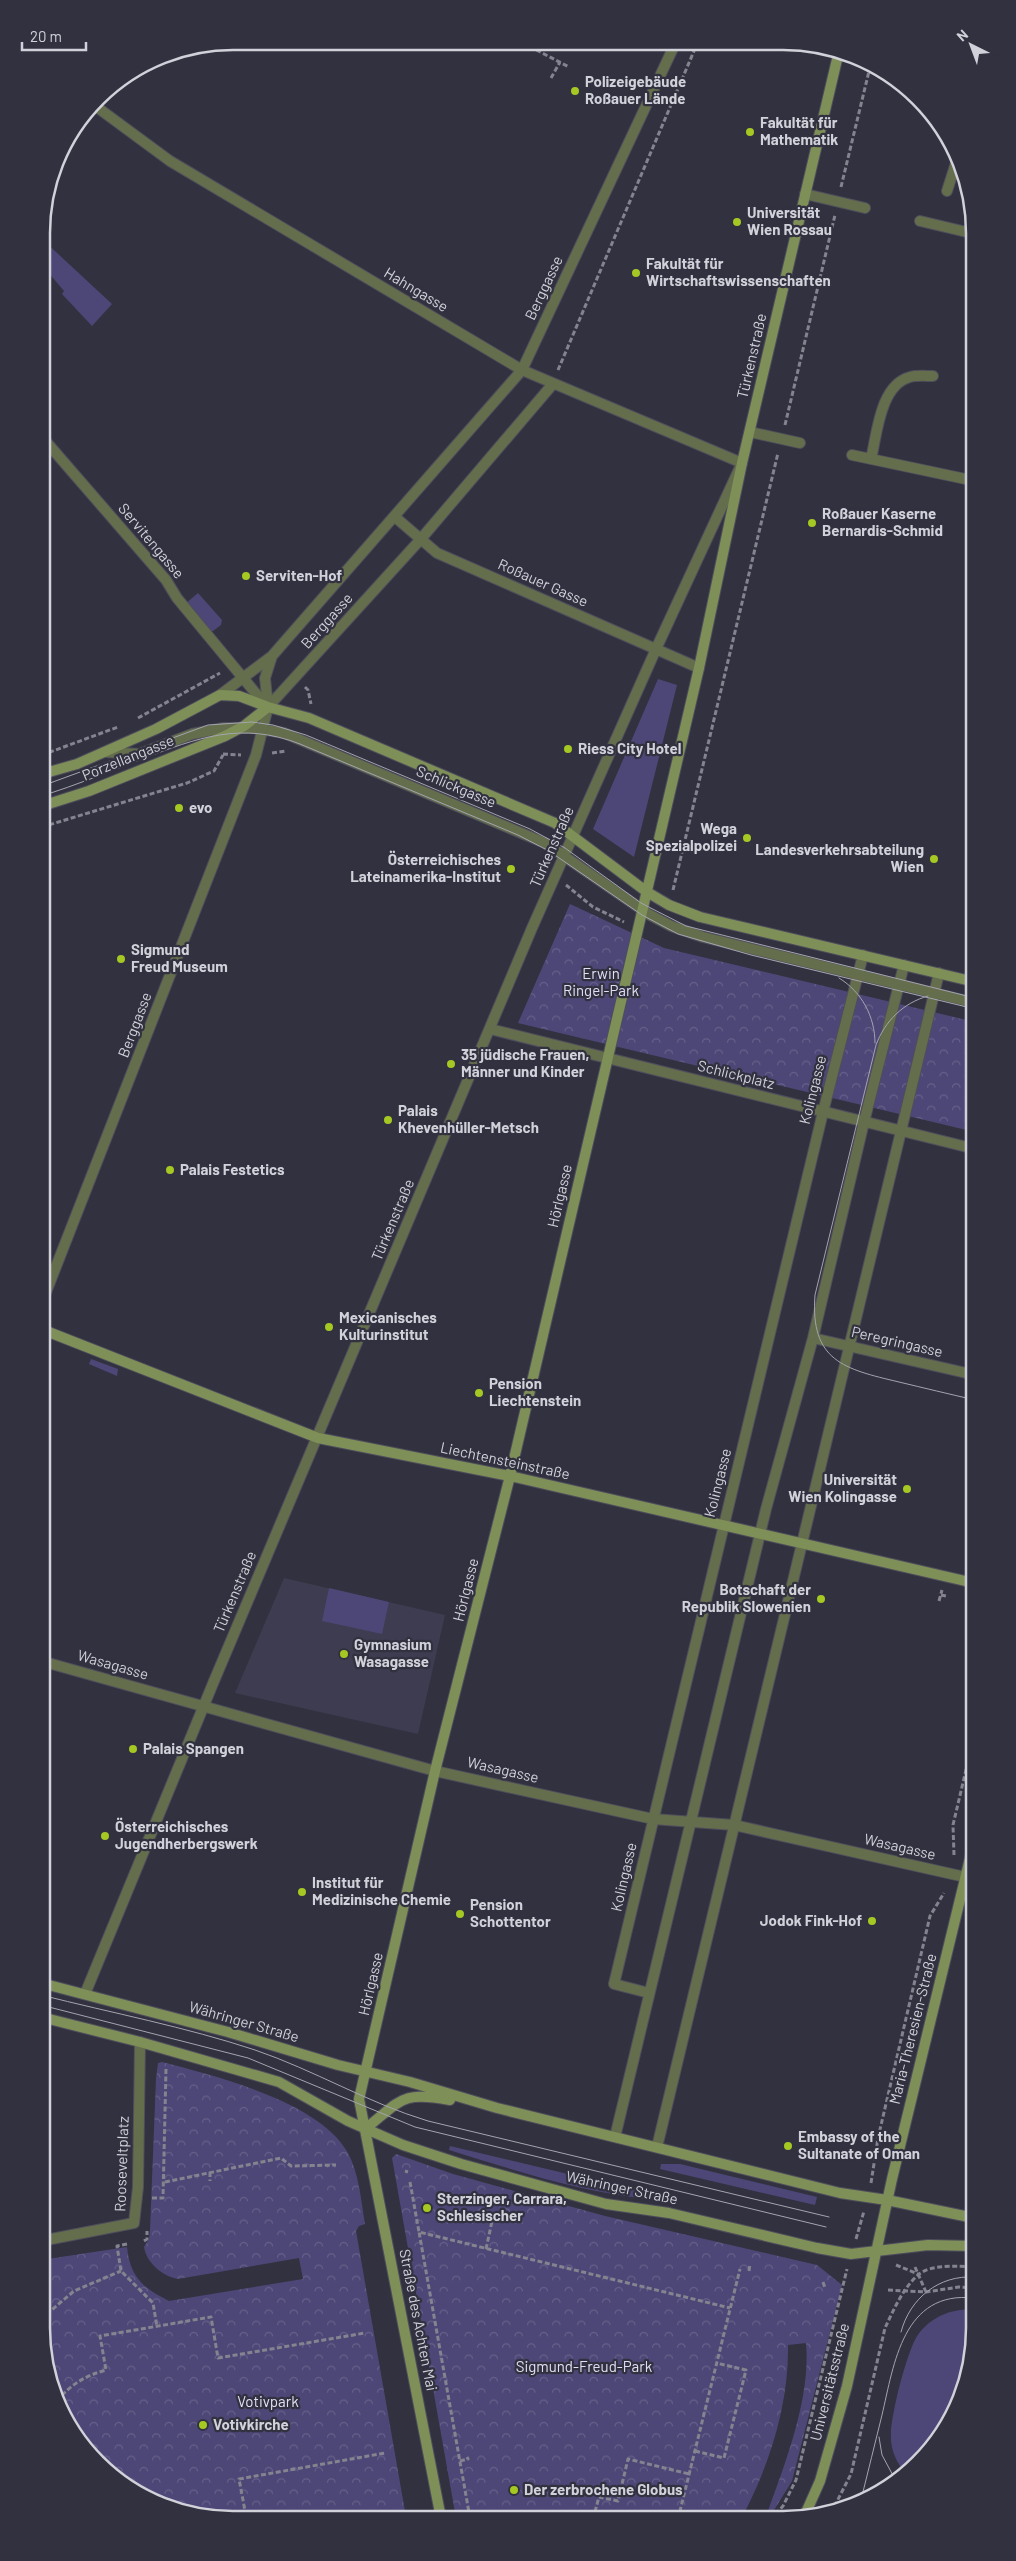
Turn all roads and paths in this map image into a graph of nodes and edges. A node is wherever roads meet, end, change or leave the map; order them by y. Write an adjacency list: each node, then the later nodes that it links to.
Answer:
1 (537, 50): 5 (path)
2 (672, 50): 17 (street, Berggasse)
3 (693, 50): 19 (path)
4 (837, 58): 12 (main road, Türkenstraße)
5 (560, 62): 6 (path); 8 (path)
6 (569, 67)
7 (869, 72): 13 (path)
8 (551, 78)
9 (99, 109): 17 (street, Hahngasse)
10 (954, 169): 11 (street)
11 (946, 192)
12 (805, 194): 13 (street); 20 (main road, Türkenstraße)
13 (838, 200): 14 (street); 21 (path)
14 (865, 208)
15 (920, 221): 16 (street)
16 (966, 232)
17 (522, 370): 19 (street, Hahngasse); 28 (street, Berggasse)
18 (933, 376): 25 (street)
19 (552, 385): 26 (street, Hahngasse); 29 (street, Berggasse)
20 (750, 432): 21 (street); 26 (main road, Türkenstraße)
21 (782, 439): 22 (street); 53 (path)
22 (800, 443)
23 (50, 447): 34 (street, Servitengasse)
24 (852, 455): 25 (street)
25 (871, 459): 27 (street)
26 (742, 463): 30 (street, Türkenstraße); 32 (main road, Türkenstraße)
27 (966, 479)
28 (395, 517): 29 (street); 31 (street, Berggasse)
29 (420, 540): 30 (street, Roßauer Gasse); 36 (street, Berggasse)
30 (656, 649): 32 (street); 50 (street, Türkenstraße)
31 (272, 656): 34 (street); 36 (street)
32 (699, 668): 54 (main road, Türkenstraße)
33 (212, 676): 37 (path)
34 (244, 677): 35 (street); 36 (street, Servitengasse)
35 (220, 695): 36 (main road, Schlickgasse); 44 (main road, Porzellangasse)
36 (268, 707): 39 (main road, Porzellangasse); 40 (street, Berggasse); 50 (main road, Schlickgasse)
37 (130, 722)
38 (121, 726): 43 (path)
39 (242, 727): 40 (street, Schlickgasse); 44 (street, Schlickgasse); 48 (main road, Porzellangasse)
40 (263, 729): 46 (street, Berggasse); 51 (street, Schlickgasse)
41 (224, 748): 45 (path)
42 (291, 751): 46 (path)
43 (50, 752)
44 (105, 752): 47 (main road, Porzellangasse)
45 (223, 755): 46 (path); 49 (path)
46 (256, 755): 71 (street, Berggasse)
47 (50, 772)
48 (50, 803)
49 (50, 826)
50 (572, 836): 51 (street, Türkenstraße); 54 (main road, Schlickgasse)
51 (565, 854): 52 (street, Türkenstraße); 55 (street, Schlickgasse)
52 (555, 876): 56 (path); 65 (street, Türkenstraße)
53 (673, 890)
54 (647, 892): 55 (main road, Türkenstraße); 57 (main road)
55 (643, 910): 56 (main road, Türkenstraße); 60 (street, Schlickgasse)
56 (638, 929): 66 (main road, Türkenstraße)
57 (863, 956): 58 (main road); 60 (street, Kolingasse)
58 (904, 965): 59 (main road); 62 (street)
59 (939, 973): 61 (main road); 63 (street)
60 (857, 974): 62 (street, Schlickgasse); 67 (street, Kolingasse)
61 (966, 980)
62 (899, 985): 63 (street, Schlickgasse); 68 (street)
63 (934, 993): 64 (street, Schlickgasse); 69 (street)
64 (966, 1001)
65 (490, 1029): 66 (street, Schlickplatz); 76 (street, Türkenstraße)
66 (608, 1058): 67 (street, Schlickplatz); 77 (main road, Hörlgasse)
67 (823, 1112): 68 (street, Schlickplatz); 78 (street, Kolingasse)
68 (864, 1122): 69 (street, Schlickplatz); 73 (street)
69 (900, 1131): 70 (street, Schlickplatz); 74 (street)
70 (966, 1147)
71 (50, 1284)
72 (50, 1332): 76 (main road, Liechtensteinstraße)
73 (813, 1338): 74 (street, Peregringasse); 79 (street)
74 (849, 1347): 75 (street, Peregringasse); 80 (street)
75 (966, 1373)
76 (318, 1438): 77 (main road, Liechtensteinstraße); 85 (street, Türkenstraße)
77 (510, 1476): 78 (main road, Liechtensteinstraße); 86 (main road, Hörlgasse)
78 (724, 1525): 79 (main road, Liechtensteinstraße); 88 (street, Kolingasse)
79 (760, 1534): 80 (main road, Liechtensteinstraße); 89 (street)
80 (802, 1543): 81 (main road, Liechtensteinstraße); 90 (street)
81 (966, 1581)
82 (941, 1595): 83 (path)
83 (946, 1596)
84 (50, 1663): 85 (street, Wasagasse)
85 (204, 1706): 86 (street, Wasagasse); 96 (street, Türkenstraße)
86 (436, 1770): 88 (street, Wasagasse); 100 (main road, Hörlgasse)
87 (966, 1770): 91 (path)
88 (653, 1819): 89 (street, Wasagasse); 95 (street, Kolingasse)
89 (690, 1822): 90 (street, Wasagasse); 95 (street)
90 (734, 1825): 91 (street, Wasagasse); 104 (street)
91 (949, 1874): 92 (street, Wasagasse); 107 (path)
92 (966, 1877)
93 (966, 1894): 112 (main road, Maria-Theresien-Straße)
94 (50, 1985): 96 (main road, Währinger Straße)
95 (649, 1993): 103 (street)
96 (85, 1994): 100 (main road, Währinger Straße)
97 (50, 2020): 98 (main road, Währinger Straße)
98 (140, 2042): 102 (main road, Währinger Straße); 117 (street, Rooseveltplatz)
99 (166, 2069): 108 (path)
100 (366, 2072): 101 (main road, Währinger Straße); 102 (main road, Hörlgasse)
101 (497, 2108): 102 (main road, Währinger Straße); 103 (main road, Währinger Straße)
102 (365, 2129): 123 (main road, Währinger Straße); 151 (main road, Straße des Achten Mai)
103 (614, 2137): 104 (main road, Währinger Straße)
104 (656, 2147): 112 (main road, Währinger Straße)
105 (336, 2165): 106 (path)
106 (210, 2172): 108 (path); 109 (path)
107 (873, 2174)
108 (165, 2182): 111 (path)
109 (210, 2182)
110 (410, 2182): 116 (path)
111 (148, 2198)
112 (887, 2200): 114 (main road, Währinger Straße); 122 (main road, Maria-Theresien-Straße)
113 (494, 2212): 121 (path)
114 (966, 2216)
115 (148, 2224): 118 (path)
116 (419, 2232): 121 (path); 146 (path)
117 (50, 2239)
118 (144, 2241)
119 (127, 2244): 128 (path)
120 (966, 2246): 122 (main road, Währinger Straße)
121 (486, 2249): 137 (path)
122 (877, 2252): 123 (main road, Währinger Straße); 149 (main road, Universitätsstraße)
123 (851, 2254): 155 (path)
124 (750, 2264): 129 (path)
125 (915, 2267): 130 (path)
126 (966, 2267): 130 (path)
127 (740, 2269): 137 (path)
128 (121, 2271): 138 (path); 139 (path)
129 (749, 2271)
130 (918, 2274): 135 (path); 136 (path)
131 (823, 2282): 133 (path)
132 (966, 2287): 136 (path)
133 (825, 2288)
134 (888, 2290): 135 (path)
135 (906, 2291): 136 (path); 148 (path)
136 (926, 2292)
137 (730, 2308): 141 (path)
138 (50, 2311)
139 (157, 2327): 140 (path); 142 (path)
140 (364, 2333)
141 (716, 2363): 143 (path); 143 (path)
142 (63, 2395)
143 (695, 2451): 147 (path)
144 (385, 2454): 150 (path)
145 (467, 2457): 146 (path)
146 (460, 2461): 152 (path)
147 (689, 2474): 153 (path); 154 (path)
148 (838, 2502)
149 (808, 2509)
150 (245, 2511)
151 (440, 2511)
152 (469, 2511)
153 (595, 2511)
154 (680, 2511)
155 (779, 2511)

